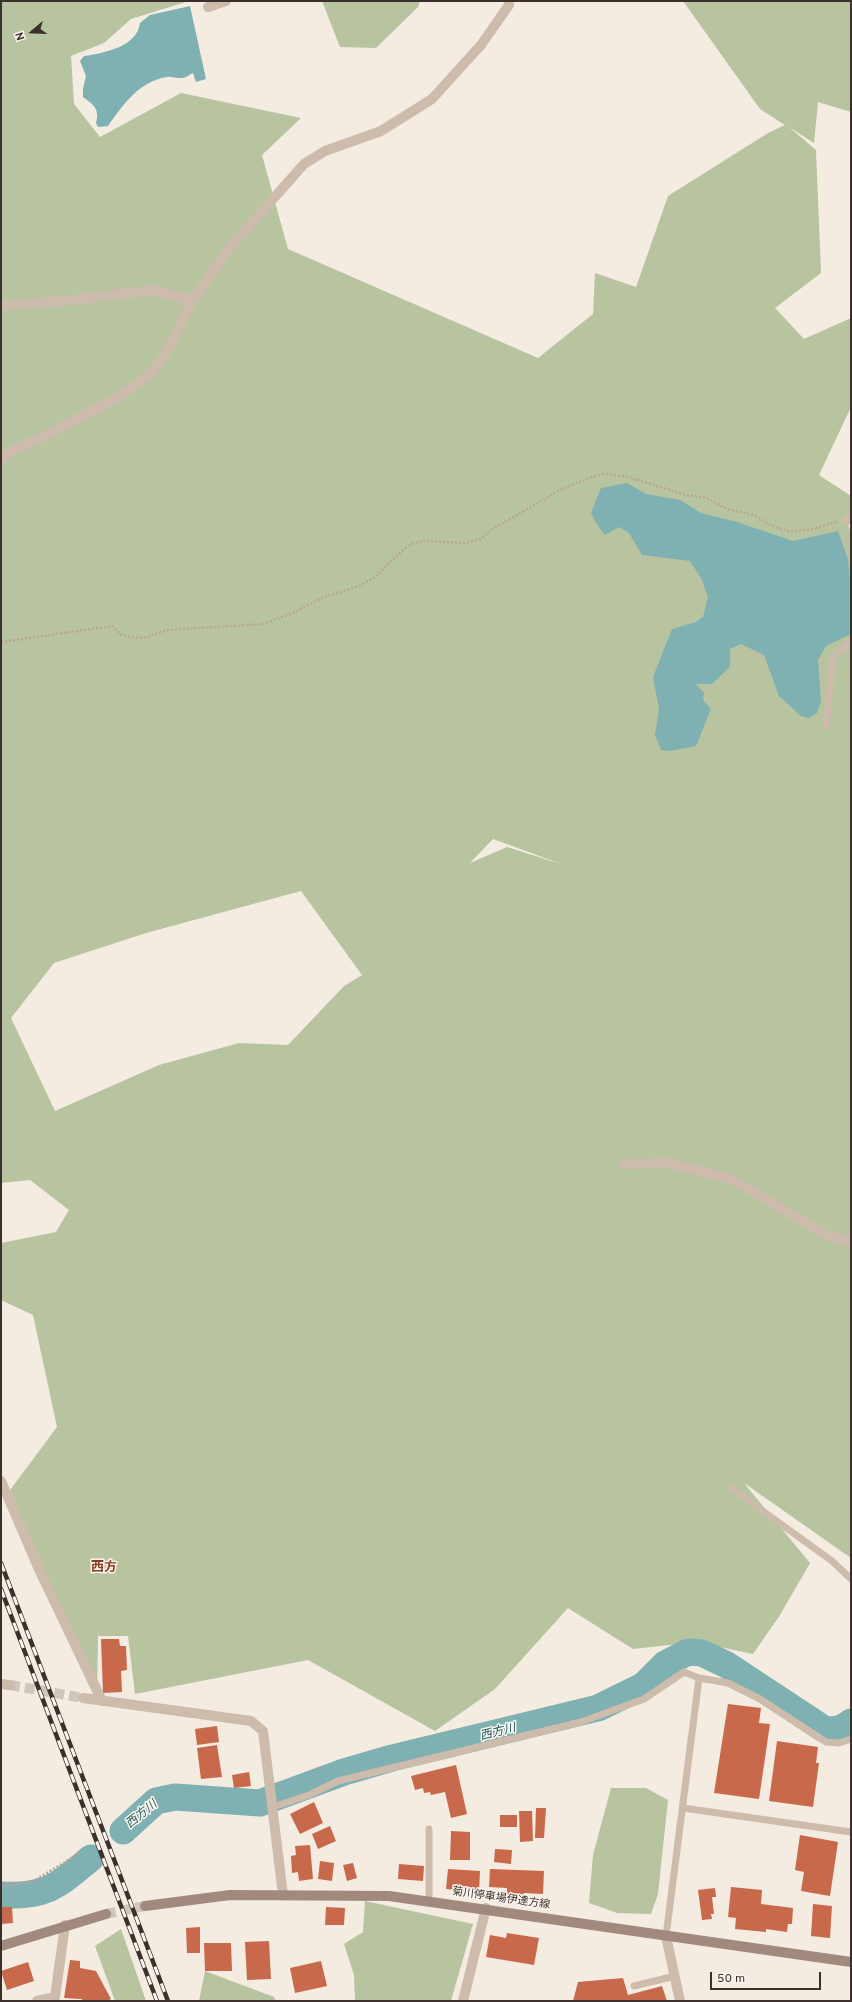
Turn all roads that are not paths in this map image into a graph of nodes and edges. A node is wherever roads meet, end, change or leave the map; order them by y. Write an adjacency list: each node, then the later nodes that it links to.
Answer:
1 (226, 1): 3 (street)
2 (509, 1): 4 (street)
3 (208, 7)
4 (192, 301): 5 (street); 6 (street)
5 (1, 306)
6 (1, 460)
7 (851, 641): 8 (lane)
8 (826, 727)
9 (623, 1164): 10 (street)
10 (851, 1241)
11 (1, 1481): 16 (street)
12 (731, 1488): 13 (lane)
13 (851, 1579)
14 (699, 1678): 17 (lane); 18 (lane); 19 (lane)
15 (83, 1698): 16 (street)
16 (102, 1701): 18 (street)
17 (851, 1739)
18 (272, 1807): 22 (street)
19 (683, 1808): 21 (lane); 28 (lane)
20 (429, 1829): 23 (lane)
21 (851, 1832)
22 (283, 1895): 23 (main road, 菊川停車場伊達方線); 24 (main road, 菊川停車場伊達方線)
23 (429, 1901): 25 (main road, 菊川停車場伊達方線)
24 (145, 1906)
25 (486, 1908): 28 (main road, 菊川停車場伊達方線); 34 (street)
26 (106, 1914): 27 (main road)
27 (65, 1925): 29 (main road); 33 (street)
28 (666, 1936): 30 (main road, 菊川停車場伊達方線); 31 (street)
29 (1, 1946)
30 (851, 1962)
31 (675, 1976): 32 (lane); 35 (street)
32 (634, 1986)
33 (37, 2001)
34 (463, 2001)
35 (680, 2001)

